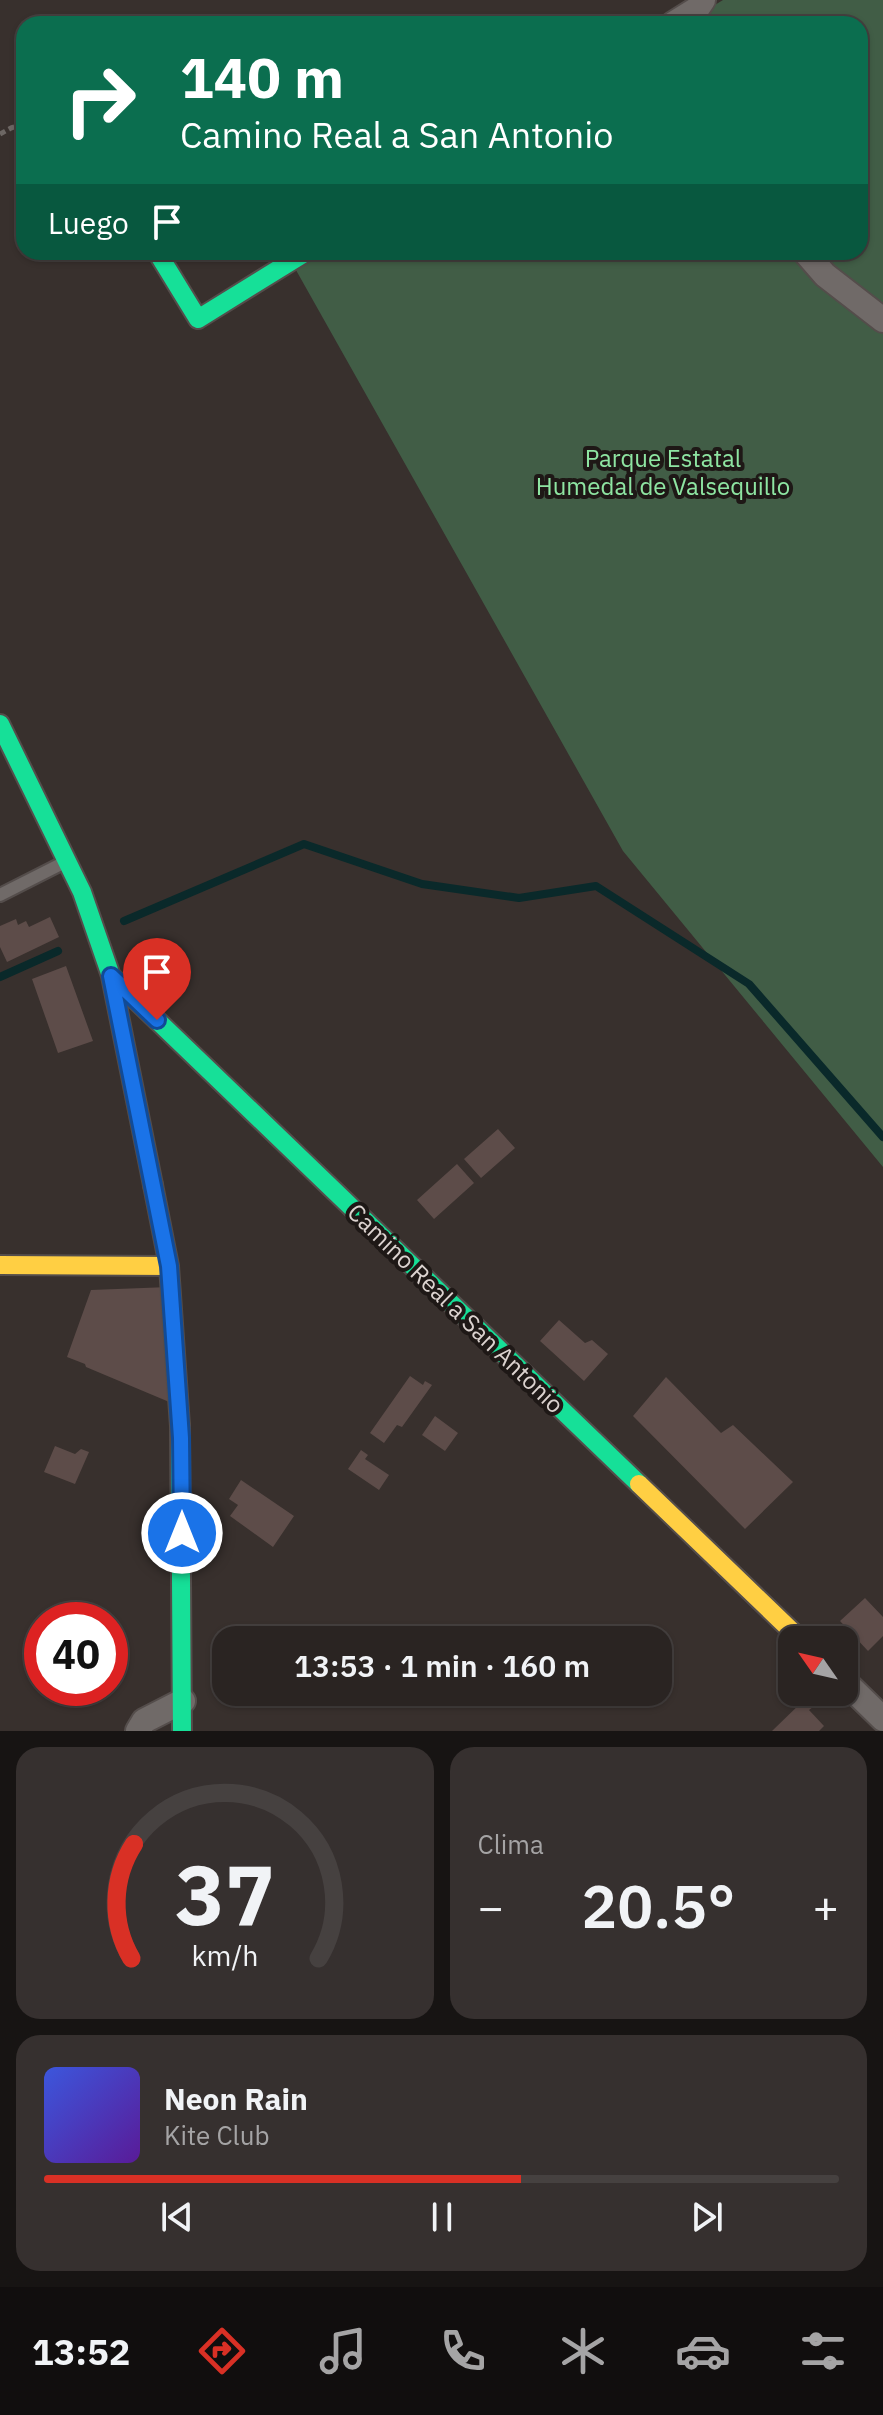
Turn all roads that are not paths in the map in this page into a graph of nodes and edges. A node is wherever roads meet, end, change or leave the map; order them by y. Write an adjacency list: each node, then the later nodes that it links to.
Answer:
1 (162, 260): 2 (street)
2 (293, 260)
3 (812, 260): 4 (street)
4 (883, 320)
5 (0, 724): 6 (street, Camino Real a San Antonio)
6 (67, 861): 7 (lane); 8 (street, Camino Real a San Antonio)
7 (0, 895)
8 (111, 976): 10 (street, Camino Real a San Antonio); 11 (street, Camino Real a San Antonio)
9 (0, 1265): 10 (street)
10 (169, 1266): 13 (street, Camino Real a San Antonio)
11 (786, 1626)
12 (858, 1695): 14 (street)
13 (183, 1701): 15 (street); 16 (street, Camino Real a San Antonio)
14 (883, 1719)
15 (138, 1731)
16 (182, 1731)

